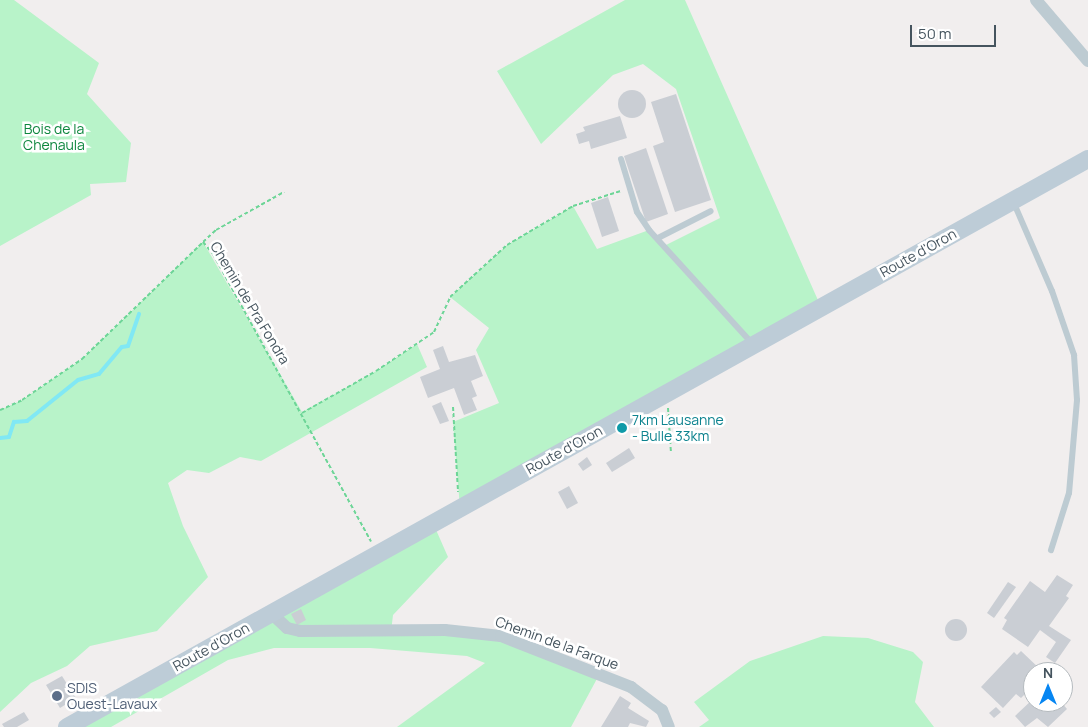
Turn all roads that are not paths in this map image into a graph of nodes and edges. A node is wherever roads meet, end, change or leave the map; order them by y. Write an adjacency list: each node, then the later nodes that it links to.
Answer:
1 (1036, 0): 2 (street)
2 (1088, 61)
3 (621, 159): 7 (lane)
4 (1088, 159): 5 (main road, Route d'Oron)
5 (1013, 200): 8 (main road, Route d'Oron); 9 (lane)
6 (711, 211): 7 (lane)
7 (658, 238): 8 (lane)
8 (753, 344): 10 (main road, Route d'Oron)
9 (1051, 550)
10 (271, 614): 11 (main road, Route d'Oron); 12 (street, Chemin de la Farque)
11 (67, 727)
12 (669, 727)

